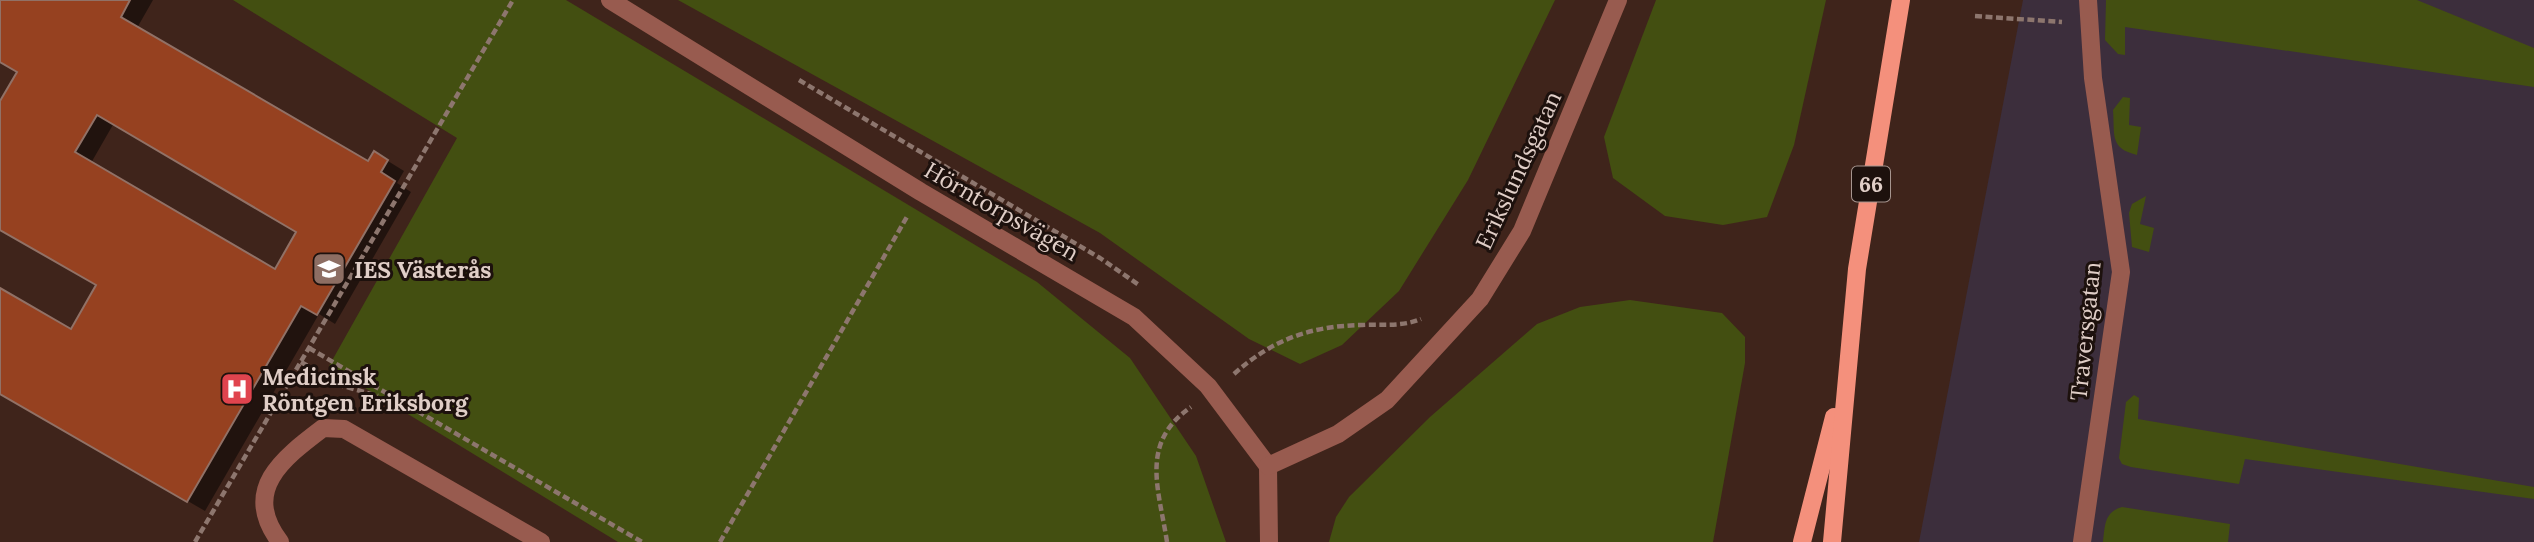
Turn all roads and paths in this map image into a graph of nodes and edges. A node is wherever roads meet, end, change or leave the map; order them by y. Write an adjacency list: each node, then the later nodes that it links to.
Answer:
1 (513, 0): 12 (path)
2 (610, 0): 9 (street, Hörntorpsvägen)
3 (1618, 0): 19 (street, Erikslundsgatan)
4 (1901, 0): 15 (main road, 66)
5 (2088, 0): 7 (street, Traversgatan)
6 (1975, 16): 7 (path)
7 (2088, 23): 30 (street, Traversgatan)
8 (793, 77): 10 (path)
9 (921, 192): 17 (street, Hörntorpsvägen); 24 (path)
10 (1147, 291)
11 (1428, 316): 16 (path)
12 (309, 348): 13 (path); 23 (path)
13 (301, 362): 18 (path); 20 (path)
14 (1226, 362): 16 (path)
15 (1846, 370): 27 (main road, 66); 28 (main road, 66); 29 (main road)
16 (1236, 372): 17 (path)
17 (1213, 392): 19 (street, Hörntorpsvägen); 25 (path)
18 (378, 396)
19 (1268, 466): 26 (street)
20 (195, 542)
21 (280, 542): 22 (street)
22 (541, 542)
23 (642, 542)
24 (720, 542)
25 (1167, 542)
26 (1269, 542)
27 (1802, 542)
28 (1832, 542)
29 (1844, 542)
30 (2082, 542)

